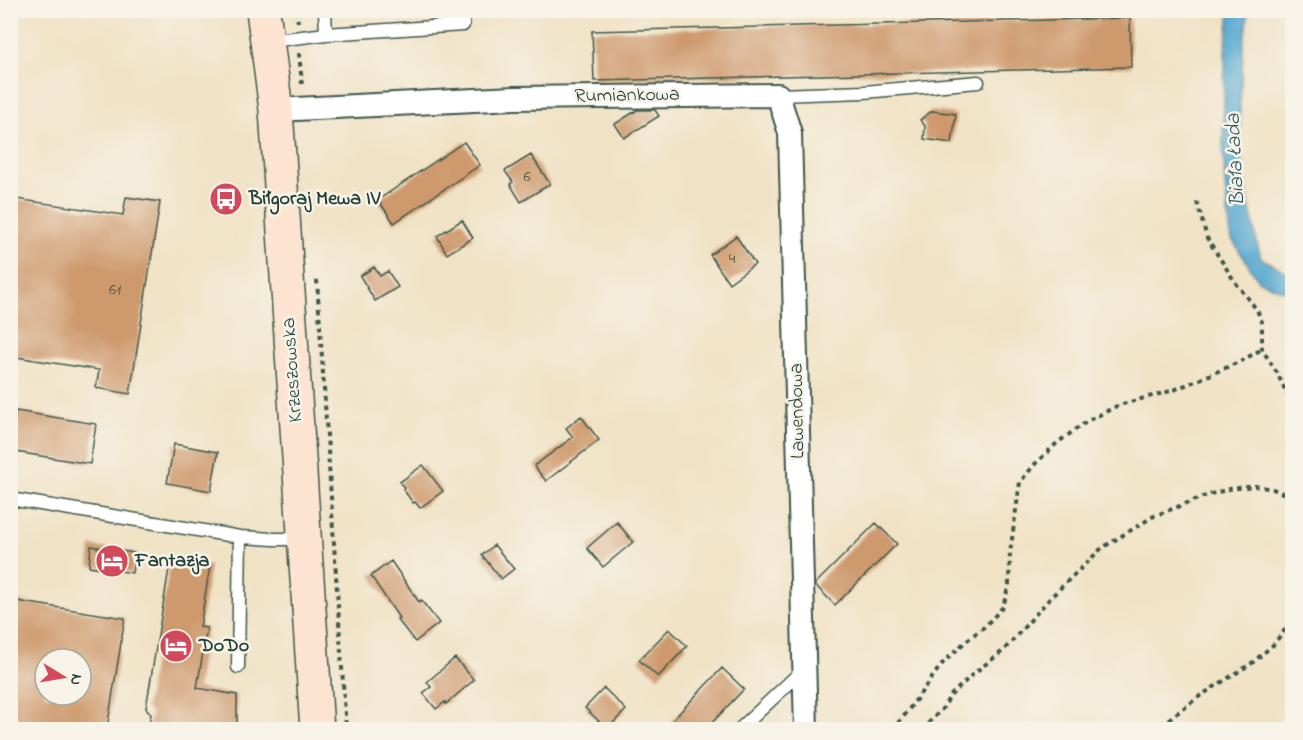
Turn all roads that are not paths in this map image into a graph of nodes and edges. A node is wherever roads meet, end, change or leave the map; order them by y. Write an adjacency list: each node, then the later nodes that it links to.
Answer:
1 (325, 10): 4 (lane)
2 (463, 10): 4 (lane)
3 (266, 26): 4 (lane); 7 (main road, Krzeszowska)
4 (326, 34)
5 (978, 82): 6 (lane, Rumiankowa)
6 (778, 95): 7 (street, Rumiankowa); 12 (street, Lawendowa)
7 (276, 110): 10 (main road, Krzeszowska)
8 (10, 499): 9 (lane)
9 (240, 537): 10 (lane); 11 (lane)
10 (305, 539): 13 (main road, Krzeszowska)
11 (238, 668)
12 (804, 669): 14 (lane); 15 (street, Lawendowa)
13 (317, 729)
14 (740, 729)
15 (807, 729)

